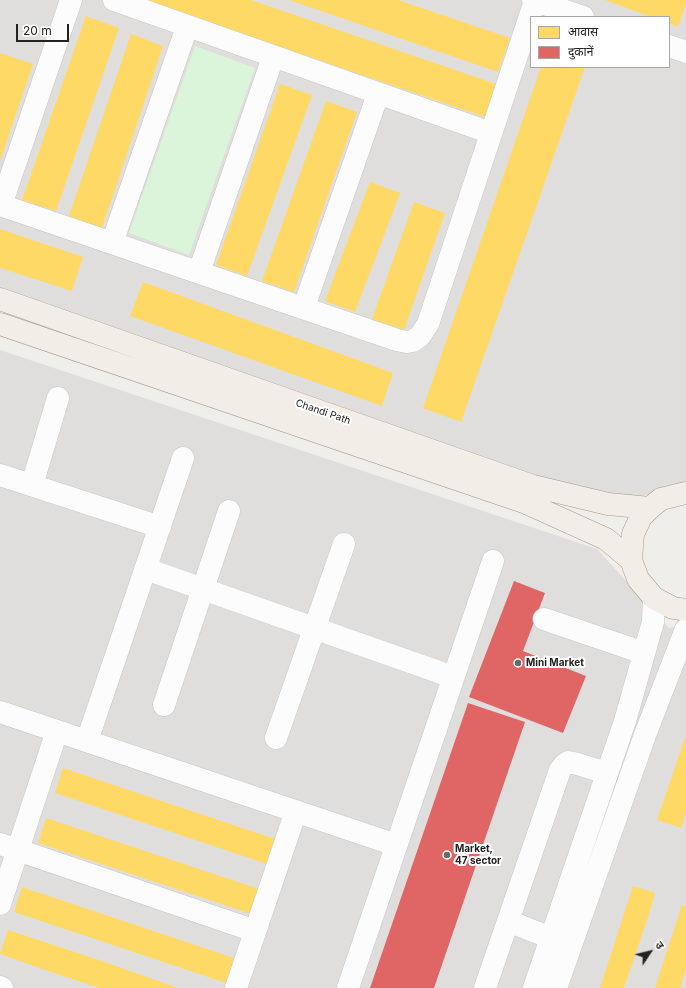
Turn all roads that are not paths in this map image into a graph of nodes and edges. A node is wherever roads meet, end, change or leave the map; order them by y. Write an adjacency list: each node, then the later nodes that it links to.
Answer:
1 (71, 0): 9 (street)
2 (114, 0): 5 (street)
3 (534, 0): 4 (street); 8 (street)
4 (580, 16)
5 (187, 27): 6 (street); 10 (street)
6 (273, 57): 7 (street); 11 (street)
7 (378, 94): 8 (street); 13 (street)
8 (491, 134): 13 (street)
9 (0, 205): 10 (street)
10 (112, 242): 11 (street)
11 (199, 272): 13 (street)
12 (0, 299): 20 (main road, Chandi Path)
13 (304, 307)
14 (0, 324): 24 (main road, Chandi Path)
15 (58, 398): 18 (street)
16 (183, 458): 22 (street)
17 (0, 475): 18 (street)
18 (32, 486): 22 (street)
19 (685, 492): 20 (main road)
20 (650, 508): 24 (main road)
21 (230, 512): 27 (street)
22 (160, 527): 26 (street)
23 (344, 544): 31 (street)
24 (632, 560): 28 (main road)
25 (493, 561): 34 (street)
26 (146, 569): 27 (street); 39 (street)
27 (203, 590): 31 (street); 35 (street)
28 (654, 598): 29 (main road); 33 (street)
29 (686, 610)
30 (544, 619): 33 (street)
31 (314, 628): 34 (street); 38 (street)
32 (686, 629): 52 (street)
33 (644, 653): 40 (street)
34 (453, 677): 42 (street)
35 (164, 705)
36 (0, 712): 37 (street)
37 (57, 731): 39 (street); 43 (street)
38 (276, 738)
39 (87, 741): 41 (street)
40 (607, 773): 45 (street); 47 (street)
41 (296, 811): 42 (street); 46 (street)
42 (396, 845): 49 (street)
43 (9, 847): 44 (street); 46 (street)
44 (0, 904)
45 (508, 922): 47 (street); 50 (street)
46 (256, 931): 48 (street)
47 (551, 938): 51 (street)
48 (236, 988)
49 (348, 988)
50 (485, 988)
51 (534, 988)
52 (556, 988)

